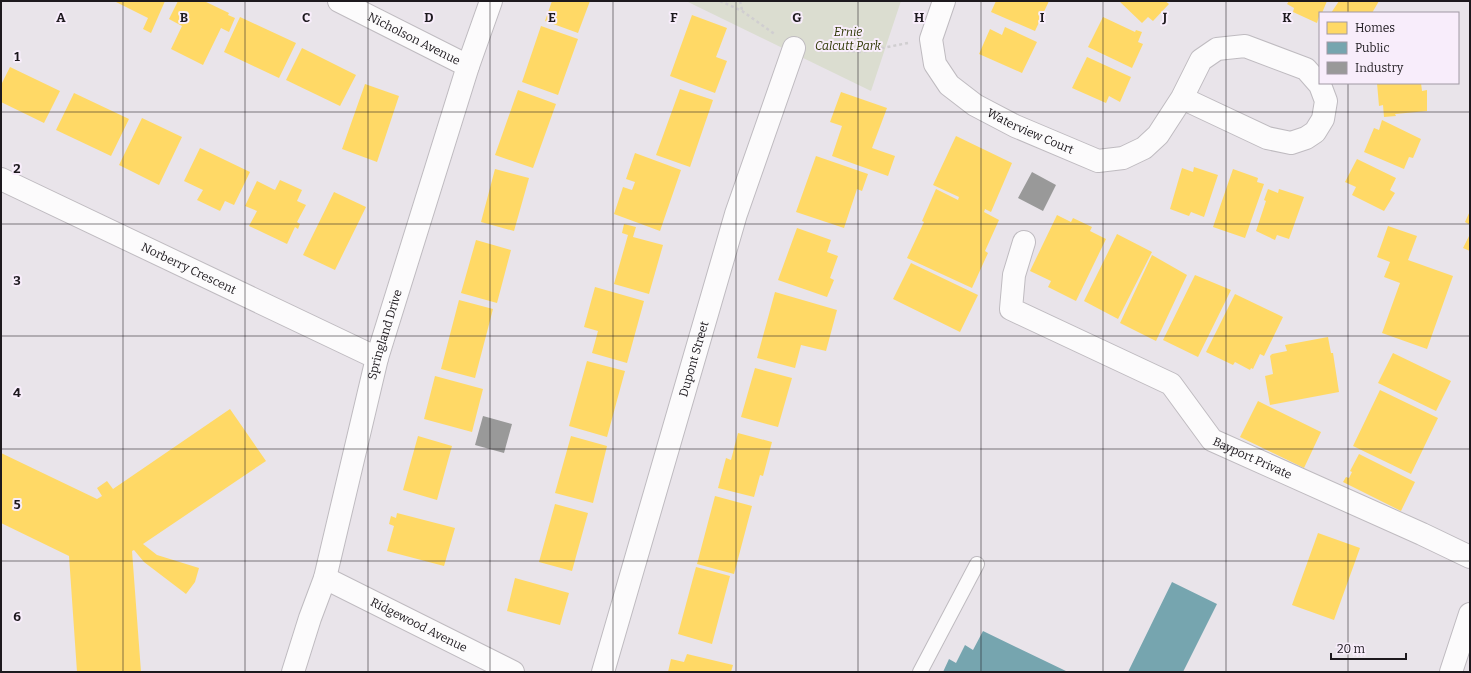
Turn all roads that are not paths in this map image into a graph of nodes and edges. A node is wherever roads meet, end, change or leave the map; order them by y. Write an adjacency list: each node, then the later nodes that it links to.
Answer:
1 (339, 1): 5 (street, Nicholson Avenue)
2 (492, 1): 5 (street, Springland Drive)
3 (944, 1): 8 (street, Waterview Court)
4 (794, 48): 18 (street, Dupont Street)
5 (468, 66): 11 (street, Springland Drive)
6 (1319, 84): 8 (street, Waterview Court)
7 (1319, 84): 8 (street, Waterview Court)
8 (1182, 98)
9 (2, 182): 11 (street, Norberry Crescent)
10 (1024, 242): 12 (street, Bayport Private)
11 (377, 358): 14 (street, Springland Drive)
12 (1470, 557)
13 (977, 564): 19 (lane)
14 (325, 578): 16 (street, Springland Drive); 17 (street, Ridgewood Avenue)
15 (1470, 614): 20 (street)
16 (293, 672)
17 (513, 672)
18 (603, 672)
19 (920, 672)
20 (1451, 672)

